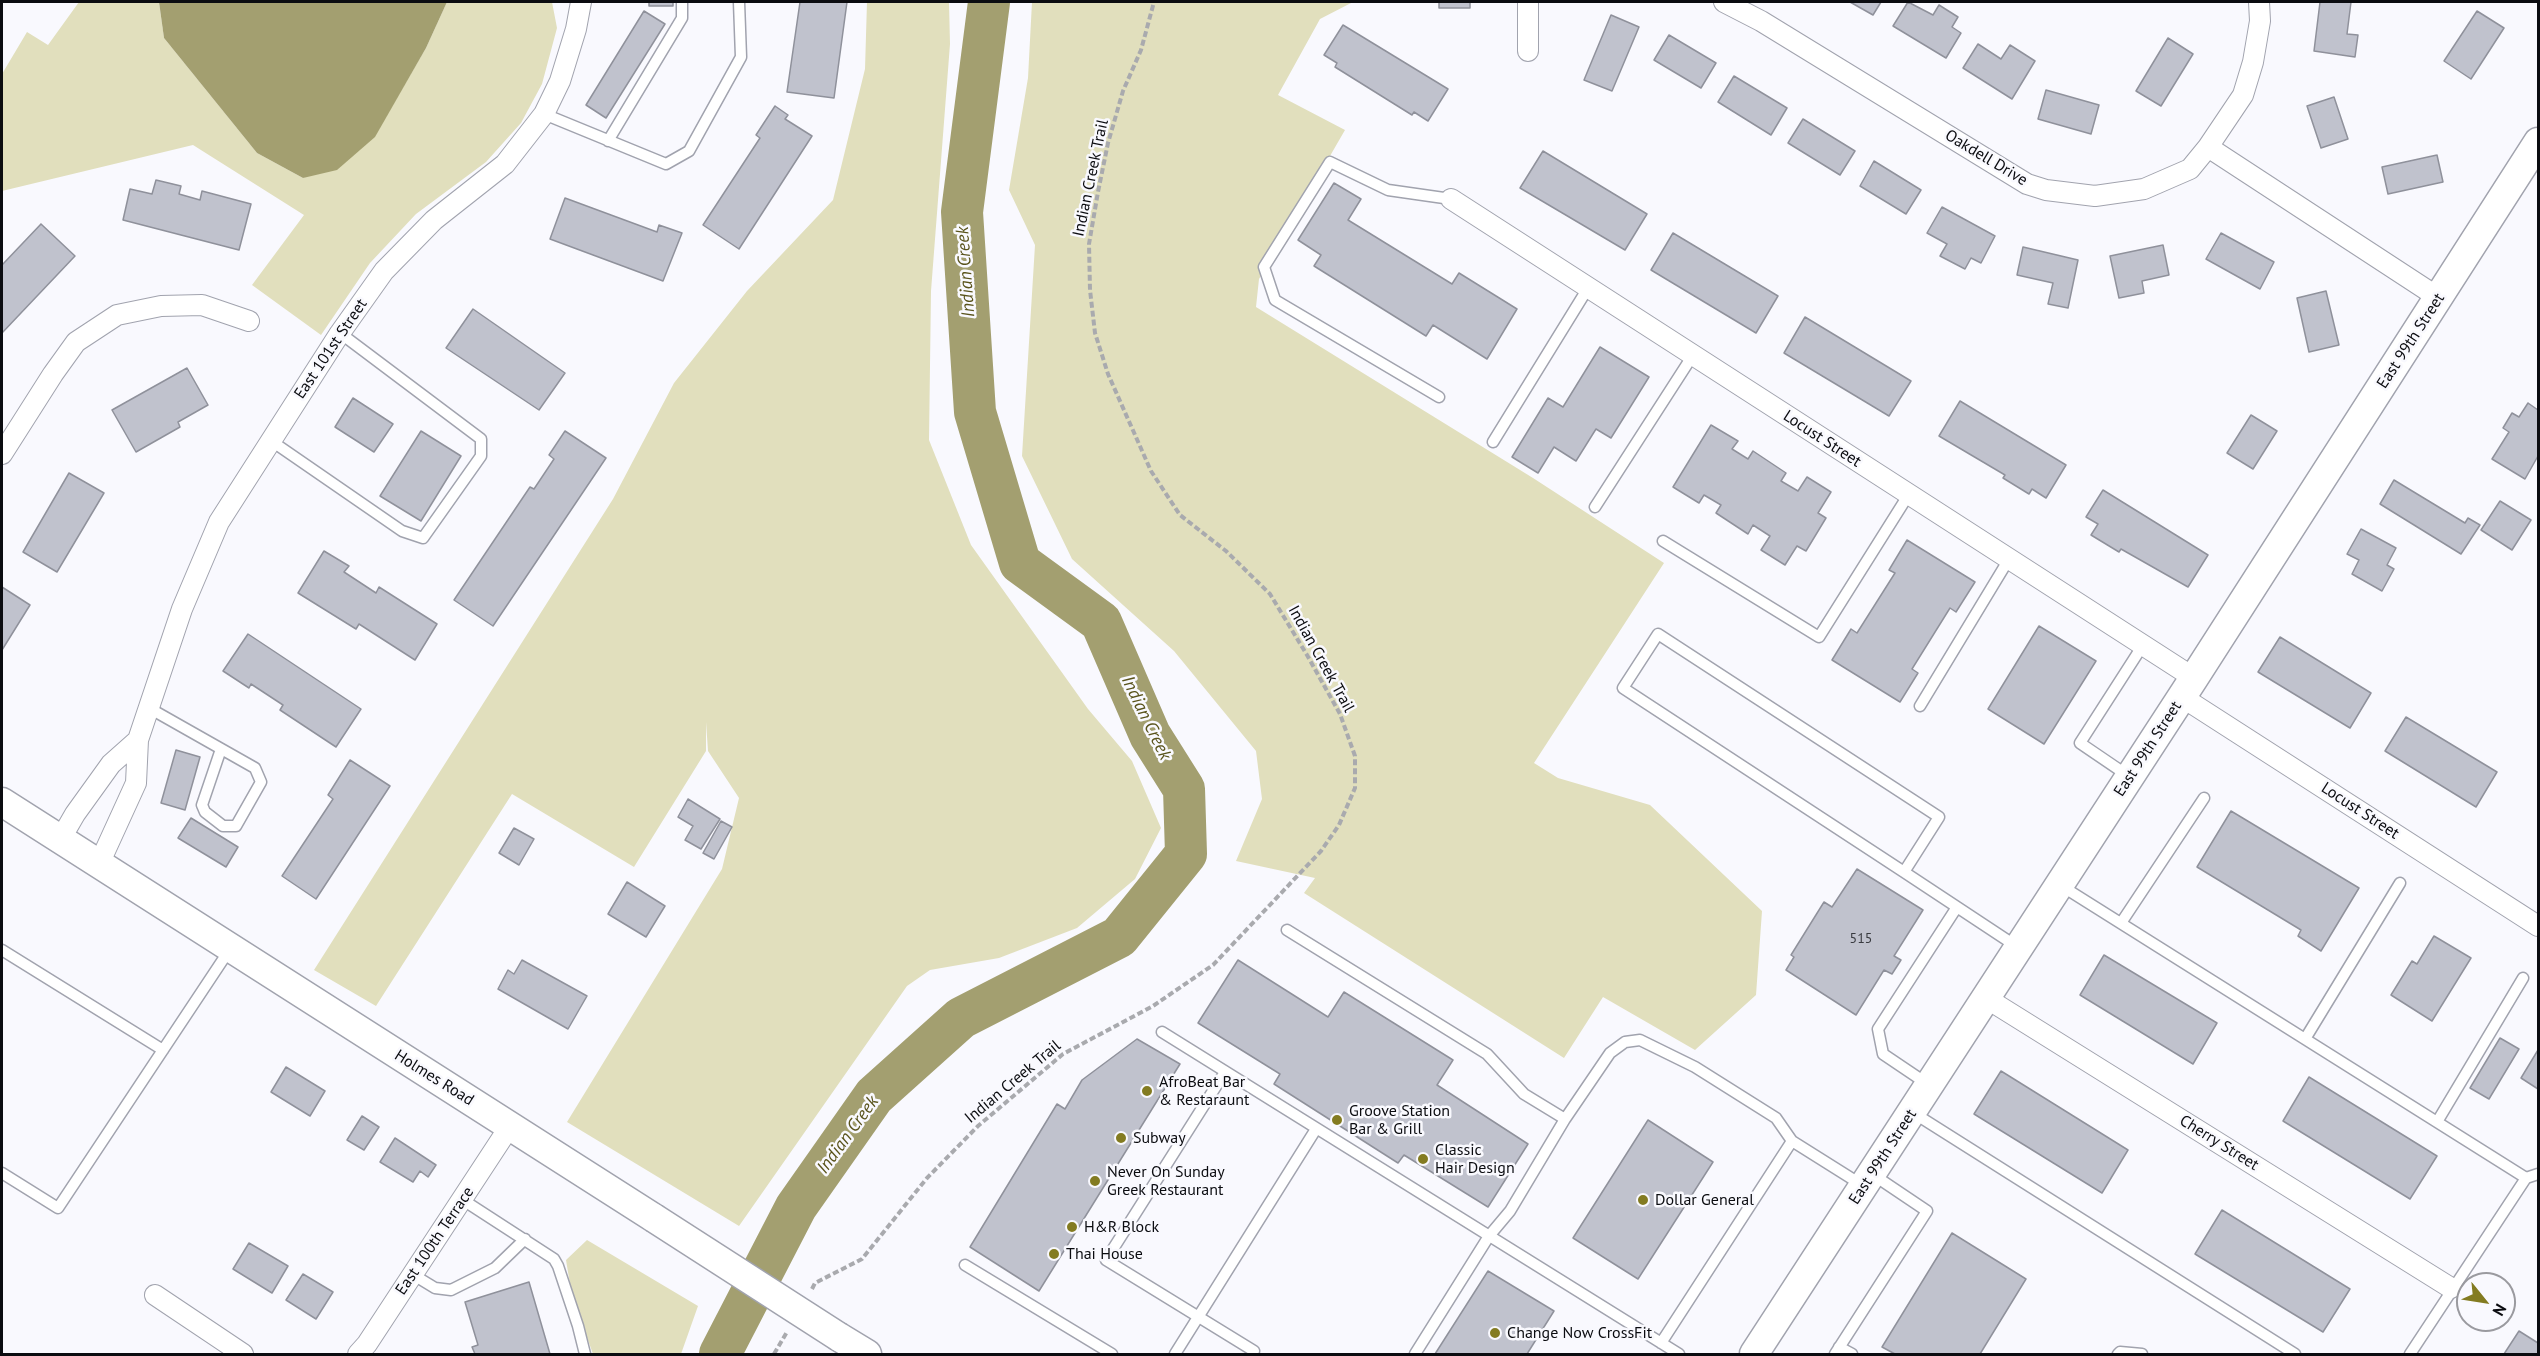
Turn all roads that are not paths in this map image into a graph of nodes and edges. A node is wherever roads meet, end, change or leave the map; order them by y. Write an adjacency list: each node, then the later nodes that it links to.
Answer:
1 (581, 2): 8 (street, East 101st Street)
2 (682, 2): 9 (lane)
3 (739, 2): 9 (lane)
4 (1528, 2): 7 (street)
5 (1724, 2): 11 (street, Oakdell Drive)
6 (2259, 2): 11 (street, Oakdell Drive)
7 (1528, 51)
8 (544, 114): 9 (lane); 16 (street, East 101st Street)
9 (608, 141)
10 (2538, 142): 14 (street, East 99th Street)
11 (2208, 147): 14 (street)
12 (1450, 199): 13 (street, Locust Street); 18 (lane)
13 (1588, 288): 17 (street, Locust Street); 20 (lane)
14 (2439, 298): 27 (street, East 99th Street)
15 (249, 321): 21 (street)
16 (340, 333): 19 (street, East 101st Street); 19 (lane)
17 (1693, 355): 22 (street, Locust Street); 23 (lane)
18 (1439, 397)
19 (270, 440): 29 (street, East 101st Street)
20 (1493, 442)
21 (2, 454)
22 (1909, 495): 24 (lane); 25 (street, Locust Street)
23 (1595, 507)
24 (1663, 541)
25 (2009, 559): 26 (street, Locust Street); 28 (lane)
26 (2143, 645): 27 (street, Locust Street); 32 (lane)
27 (2188, 687): 32 (street, East 99th Street); 42 (street, Locust Street)
28 (1920, 706)
29 (148, 708): 30 (street, East 101st Street); 31 (lane)
30 (138, 740): 35 (street); 36 (street, East 101st Street)
31 (221, 749): 31 (lane)
32 (2130, 777): 39 (street, East 99th Street)
33 (2204, 798): 41 (lane)
34 (2, 802): 35 (street, Holmes Road)
35 (60, 840): 36 (street, Holmes Road)
36 (99, 864): 44 (street, Holmes Road)
37 (1904, 873): 37 (lane); 40 (lane)
38 (2400, 883): 50 (lane)
39 (2060, 884): 41 (lane); 45 (street, East 99th Street)
40 (1957, 907): 45 (lane); 53 (lane)
41 (2121, 923): 50 (lane)
42 (2538, 926)
43 (1287, 930): 55 (lane)
44 (230, 948): 51 (lane); 57 (street, Holmes Road)
45 (2019, 948): 48 (street, East 99th Street)
46 (2, 950): 51 (lane)
47 (2523, 978): 56 (lane)
48 (1986, 998): 53 (street, East 99th Street); 69 (street, Cherry Street)
49 (1162, 1032): 52 (lane)
50 (2305, 1039): 56 (lane)
51 (163, 1050): 60 (lane)
52 (1225, 1072): 58 (lane); 71 (lane)
53 (1929, 1086): 54 (street, East 99th Street)
54 (1912, 1112): 63 (street, East 99th Street); 87 (lane)
55 (1565, 1119): 59 (lane); 65 (lane)
56 (2437, 1122): 62 (lane)
57 (510, 1126): 64 (street, East 100th Terrace); 78 (street, Holmes Road, bridge)
58 (1316, 1129): 65 (lane); 71 (lane)
59 (1792, 1141): 63 (lane); 72 (lane)
60 (2, 1173)
61 (2538, 1174): 62 (lane)
62 (2526, 1178): 69 (lane)
63 (1868, 1180): 74 (lane); 83 (street, East 99th Street)
64 (463, 1200): 66 (lane); 68 (street, East 100th Terrace)
65 (1489, 1236): 72 (lane); 81 (lane)
66 (525, 1239): 68 (lane); 77 (lane)
67 (965, 1265): 79 (lane)
68 (412, 1274): 76 (street, East 100th Terrace)
69 (2451, 1288): 88 (lane)
70 (155, 1295): 75 (street)
71 (1199, 1316): 73 (lane); 80 (lane)
72 (1661, 1343): 82 (lane)
73 (1254, 1351)
74 (1837, 1351): 84 (lane)
75 (243, 1354)
76 (358, 1354)
77 (585, 1354)
78 (867, 1354)
79 (1112, 1354)
80 (1175, 1354)
81 (1415, 1354)
82 (1679, 1354)
83 (1754, 1354)
84 (1852, 1354)
85 (2118, 1354): 86 (lane)
86 (2142, 1354)
87 (2295, 1354)
88 (2410, 1354)

